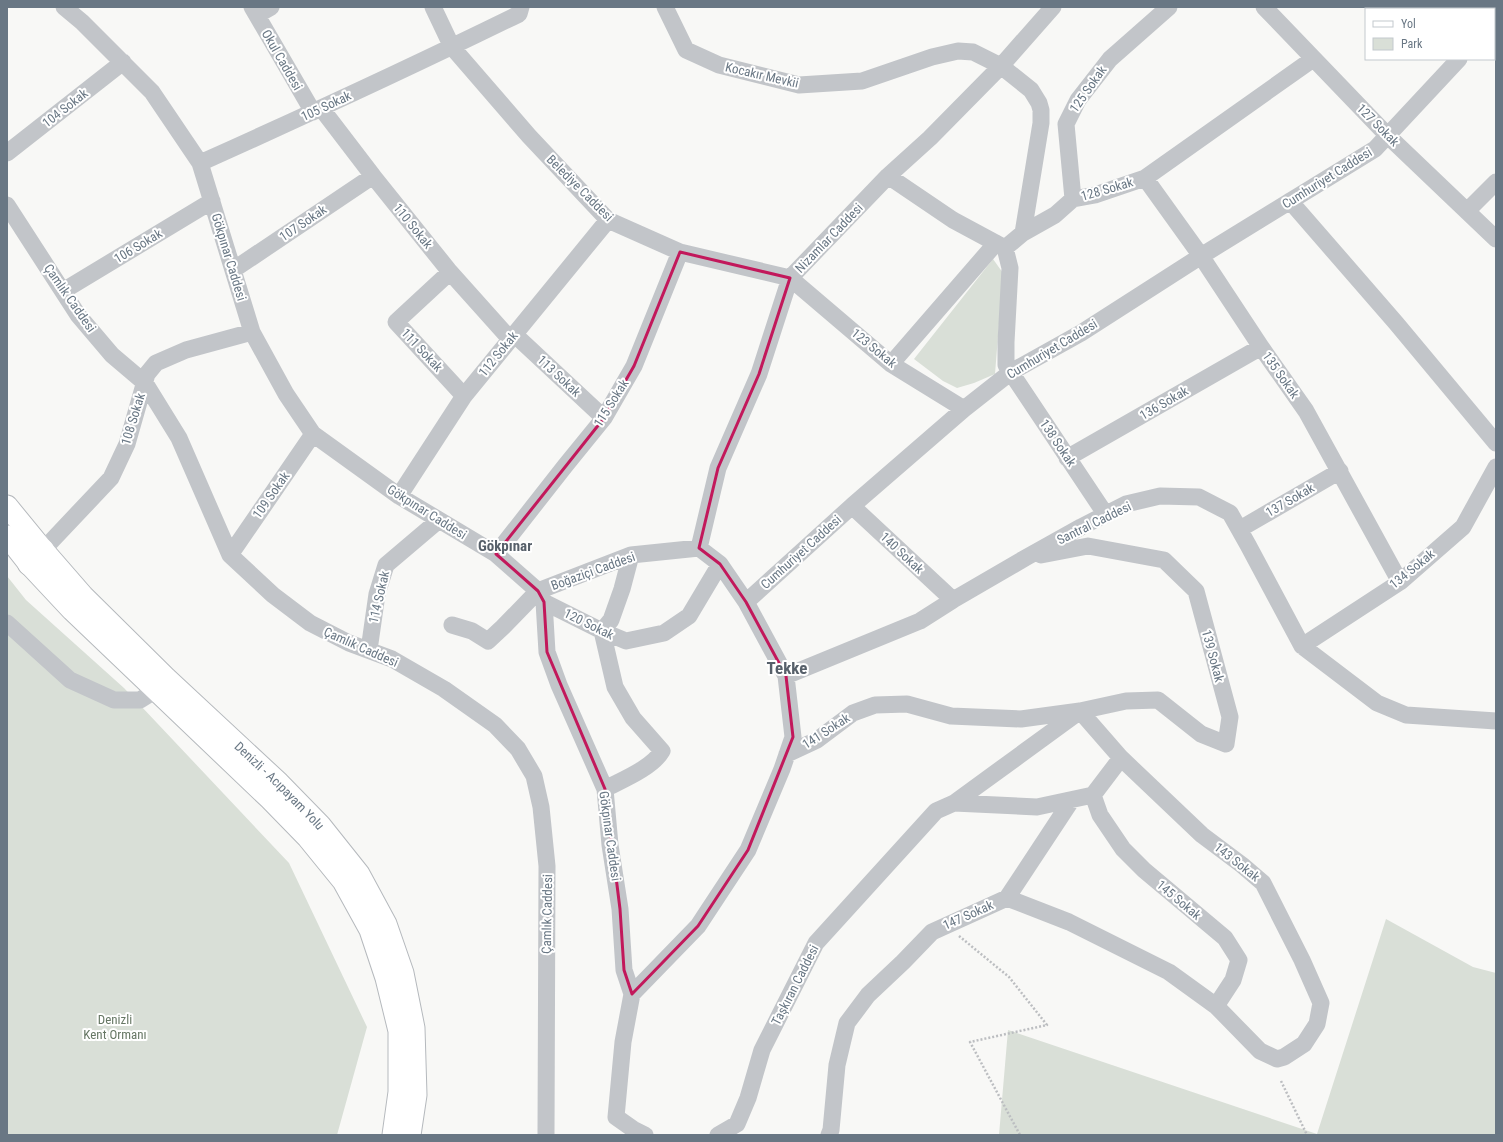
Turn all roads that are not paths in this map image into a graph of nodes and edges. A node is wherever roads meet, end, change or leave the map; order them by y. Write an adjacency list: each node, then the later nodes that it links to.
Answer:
1 (64, 7): 13 (street, Gökpınar Caddesi)
2 (272, 7): 9 (street)
3 (433, 7): 10 (street, Belediye Caddesi)
4 (521, 7): 10 (street, 105 Sokak)
5 (665, 7): 14 (street, Kocakır Mevkii)
6 (1054, 7): 14 (street, Nizamlar Caddesi)
7 (1169, 7): 23 (street, 125 Sokak)
8 (1264, 7): 11 (street, 127 Sokak)
9 (254, 11): 15 (street, Okul Caddesi)
10 (452, 47): 15 (street, 105 Sokak); 28 (street, Belediye Caddesi)
11 (1313, 59): 16 (street, 127 Sokak); 21 (street, 128 Sokak)
12 (1458, 60): 16 (street, Cumhuriyet Caddesi)
13 (122, 62): 17 (street, 104 Sokak); 18 (street, Gökpınar Caddesi)
14 (1001, 66): 20 (street, Nizamlar Caddesi); 29 (street, Kocakır Mevkii)
15 (317, 110): 18 (street, 105 Sokak); 19 (street, 110 Sokak)
16 (1388, 136): 25 (street, Cumhuriyet Caddesi); 27 (street, 127 Sokak)
17 (7, 153)
18 (200, 163): 24 (street, Gökpınar Caddesi)
19 (372, 176): 34 (street, 107 Sokak); 35 (street, 110 Sokak)
20 (888, 176): 31 (street); 36 (street, Nizamlar Caddesi)
21 (1145, 178): 23 (street, 128 Sokak); 33 (street, 135 Sokak)
22 (1496, 182): 27 (street)
23 (1073, 199): 29 (street, 128 Sokak)
24 (212, 200): 34 (street, Gökpınar Caddesi); 37 (street, 106 Sokak)
25 (1290, 201): 33 (street, Cumhuriyet Caddesi); 48 (street)
26 (7, 205): 37 (street, Çamlık Caddesi)
27 (1467, 211): 30 (street, 127 Sokak)
28 (608, 220): 32 (street, Belediye Caddesi); 39 (street, 112 Sokak)
29 (1023, 232): 31 (street, 128 Sokak)
30 (1496, 239)
31 (1000, 246): 41 (street, 128 Sokak); 42 (street)
32 (680, 252): 36 (street, Belediye Caddesi); 46 (street, 115 Sokak)
33 (1201, 256): 40 (street, 135 Sokak); 42 (street, Cumhuriyet Caddesi)
34 (233, 270): 38 (street, Gökpınar Caddesi)
35 (450, 272): 39 (street, 110 Sokak); 44 (street, 111 Sokak)
36 (790, 278): 41 (street, 123 Sokak); 59 (street, Nizamlar Caddesi)
37 (63, 292): 43 (street, Çamlık Caddesi)
38 (252, 332): 43 (street, 108 Sokak); 47 (street, Gökpınar Caddesi)
39 (512, 337): 44 (street, 112 Sokak); 46 (street, 113 Sokak)
40 (1261, 347): 49 (street, 136 Sokak); 51 (street, 135 Sokak)
41 (891, 364): 45 (street, 123 Sokak)
42 (1011, 372): 45 (street, Cumhuriyet Caddesi); 49 (street, 138 Sokak)
43 (145, 383): 61 (street, Çamlık Caddesi); 63 (street, 108 Sokak)
44 (464, 396): 52 (street, 112 Sokak)
45 (964, 409): 54 (street, Cumhuriyet Caddesi)
46 (604, 418): 60 (street, 115 Sokak)
47 (313, 434): 52 (street, Gökpınar Caddesi); 61 (street, 109 Sokak)
48 (1496, 443)
49 (1067, 458): 55 (street, 138 Sokak)
50 (1496, 467): 66 (street, 134 Sokak)
51 (1340, 471): 57 (street, 137 Sokak); 66 (street, 135 Sokak)
52 (399, 496): 56 (street, Gökpınar Caddesi)
53 (7, 506): 63 (main road, Denizli - Acıpayam Yolu)
54 (852, 506): 68 (street, 140 Sokak); 69 (street, Cumhuriyet Caddesi)
55 (1106, 515): 57 (street, Santral Caddesi); 64 (street, Santral Caddesi)
56 (439, 520): 60 (street, Gökpınar Caddesi); 74 (street, 114 Sokak)
57 (1240, 530): 73 (street, Santral Caddesi)
58 (7, 536): 63 (main road, Denizli - Acıpayam Yolu)
59 (699, 548): 62 (street, Boğaziçi Caddesi); 65 (street)
60 (496, 554): 67 (street, Gökpınar Caddesi)
61 (230, 555): 74 (street, Çamlık Caddesi)
62 (631, 555): 67 (street, Boğaziçi Caddesi); 72 (street)
63 (36, 557): 76 (main road, Denizli - Acıpayam Yolu); 90 (main road, Denizli - Acıpayam Yolu)
64 (1027, 557): 68 (street, Santral Caddesi); 77 (street, 139 Sokak)
65 (720, 564): 69 (street); 72 (street, 120 Sokak)
66 (1400, 582): 73 (street, 134 Sokak)
67 (541, 596): 71 (street); 72 (street, 120 Sokak); 81 (street, Gökpınar Caddesi)
68 (953, 600): 75 (street, Santral Caddesi)
69 (746, 602): 75 (street)
70 (7, 623): 76 (street)
71 (452, 625)
72 (602, 631): 81 (street)
73 (1302, 646): 78 (street, Santral Caddesi)
74 (369, 650): 91 (street, Çamlık Caddesi)
75 (786, 676): 79 (street)
76 (156, 690): 89 (main road, Denizli - Acıpayam Yolu)
77 (1080, 712): 79 (street, 141 Sokak); 80 (street, 143 Sokak); 84 (street, Taşkıran Caddesi)
78 (1496, 721)
79 (787, 754): 86 (street, 141 Sokak)
80 (1121, 758): 82 (street); 88 (street, 143 Sokak)
81 (605, 789): 86 (street, Gökpınar Caddesi)
82 (1093, 795): 83 (street); 87 (street, 145 Sokak)
83 (1071, 801): 84 (street); 85 (street)
84 (954, 803): 93 (street, Taşkıran Caddesi)
85 (1007, 898): 87 (street, 147 Sokak); 94 (street, 147 Sokak)
86 (632, 994): 92 (street, Gökpınar Caddesi)
87 (1216, 1006): 88 (street, 147 Sokak)
88 (1277, 1059)
89 (393, 1135)
90 (410, 1135)
91 (546, 1135)
92 (645, 1135)
93 (718, 1135)
94 (829, 1135)

